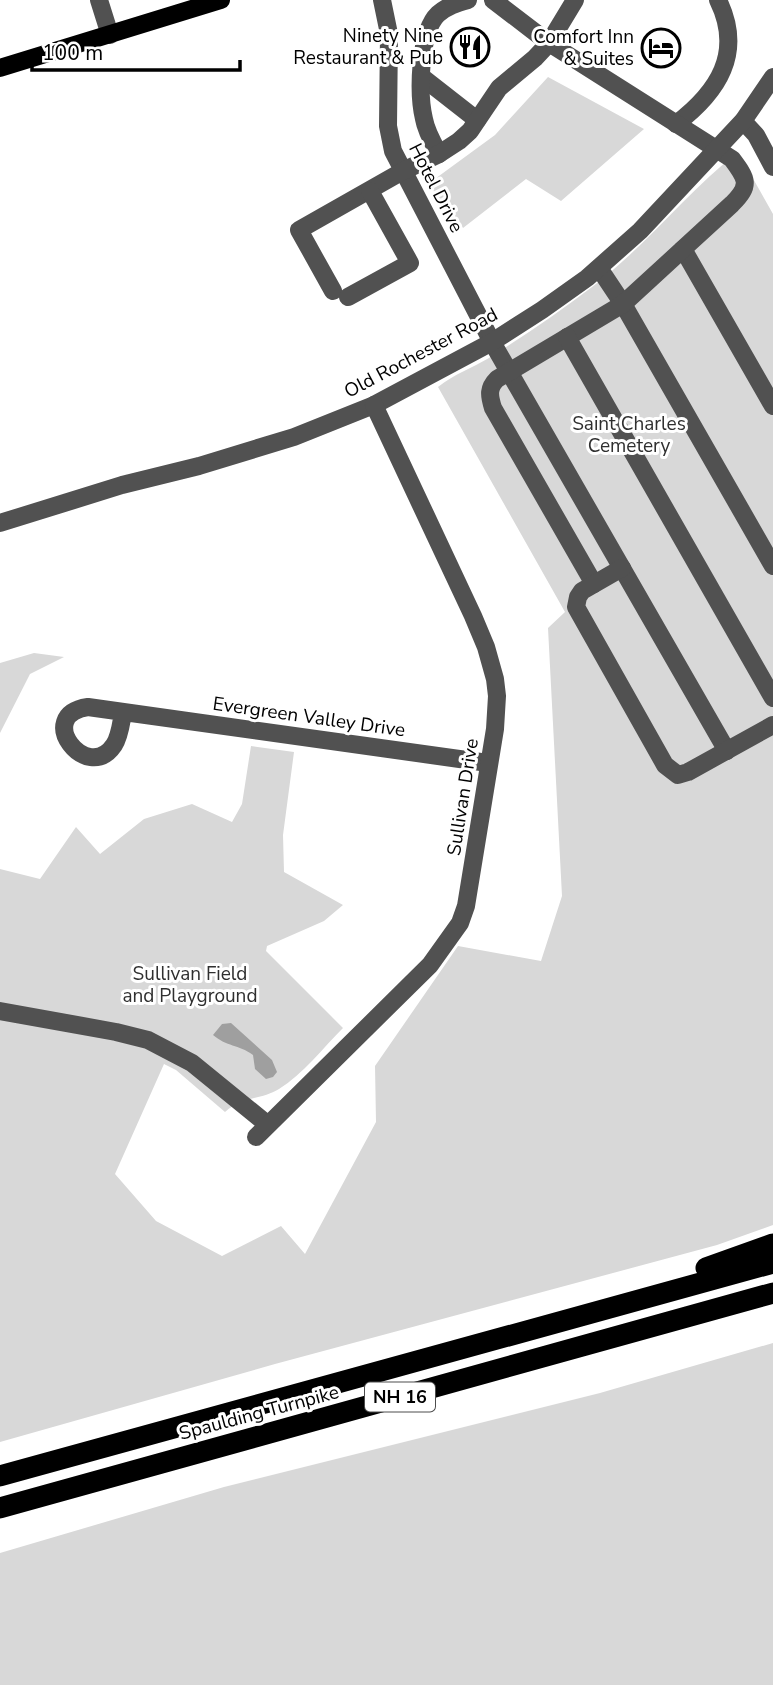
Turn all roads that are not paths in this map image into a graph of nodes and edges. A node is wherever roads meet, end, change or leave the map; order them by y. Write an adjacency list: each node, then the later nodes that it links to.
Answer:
1 (99, 0): 8 (street)
2 (221, 0): 8 (main road)
3 (382, 0): 20 (street, Hotel Drive)
4 (468, 0): 11 (street)
5 (493, 0): 9 (street)
6 (575, 0): 9 (street)
7 (718, 0): 16 (street)
8 (110, 35): 10 (main road)
9 (549, 43): 14 (street); 16 (street)
10 (0, 68)
11 (422, 77): 14 (street); 18 (street)
12 (773, 77): 15 (street, Old Rochester Road)
13 (773, 90): 15 (street)
14 (477, 120): 18 (street)
15 (743, 121): 17 (street, Old Rochester Road); 19 (street)
16 (676, 124): 17 (street)
17 (718, 149): 22 (street); 23 (street, Old Rochester Road)
18 (439, 154): 20 (street)
19 (773, 167)
20 (403, 171): 21 (street); 26 (street, Hotel Drive)
21 (370, 191): 21 (street)
22 (682, 250): 24 (street); 29 (street)
23 (599, 268): 24 (street); 26 (street, Old Rochester Road)
24 (623, 304): 25 (street); 31 (street)
25 (567, 337): 27 (street); 34 (street)
26 (492, 342): 27 (street, Hotel Drive); 28 (street, Old Rochester Road)
27 (510, 371): 32 (street, Hotel Drive); 33 (street)
28 (374, 405): 30 (street, Old Rochester Road); 38 (street, Sullivan Drive)
29 (773, 407)
30 (0, 523)
31 (773, 566)
32 (622, 568): 33 (street); 37 (street, Hotel Drive)
33 (594, 584): 37 (street)
34 (773, 698)
35 (123, 713): 38 (street, Evergreen Valley Drive)
36 (773, 724): 37 (street)
37 (727, 751)
38 (488, 763): 39 (street, Sullivan Drive)
39 (0, 1011)
40 (773, 1244): 43 (highway)
41 (773, 1263): 43 (highway, Spaulding Turnpike / NH 16)
42 (773, 1293): 45 (highway, Spaulding Turnpike / NH 16)
43 (651, 1296): 44 (highway, Spaulding Turnpike / NH 16)
44 (0, 1476)
45 (0, 1508)

